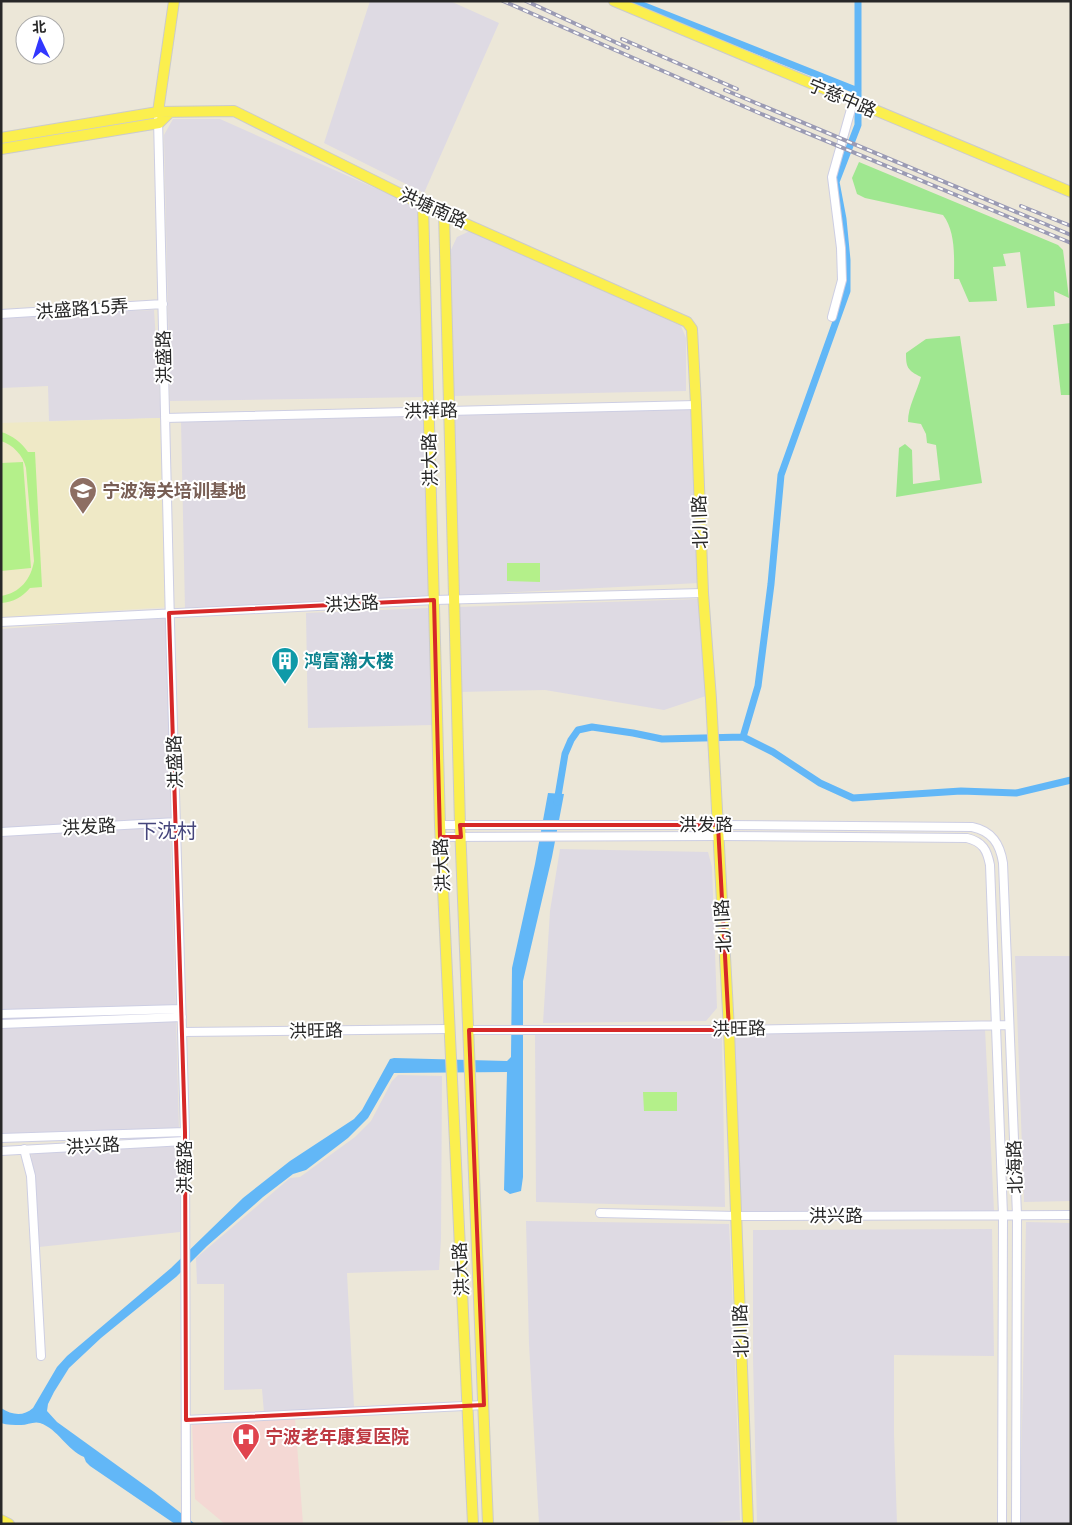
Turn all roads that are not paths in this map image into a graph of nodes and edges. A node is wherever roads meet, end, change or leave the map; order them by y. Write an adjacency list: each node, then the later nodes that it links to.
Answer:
1 (174, 1): 4 (main road, 洪盛路)
2 (614, 1): 3 (main road, 宁慈中路)
3 (854, 102): 7 (main road, 宁慈中路); 12 (street)
4 (158, 118): 5 (main road, 洪塘南路); 6 (main road, 洪塘南路); 8 (main road, 洪塘南路); 10 (street, 洪盛路)
5 (1, 138)
6 (1, 149)
7 (1071, 192)
8 (423, 205): 9 (main road, 洪塘南路); 16 (main road, 洪大路)
9 (444, 213): 13 (main road, 洪塘南路); 15 (main road, 洪大路)
10 (163, 304): 11 (street, 洪盛路15弄); 17 (street, 洪盛路)
11 (1, 314)
12 (832, 317)
13 (692, 329): 14 (main road, 北川路)
14 (696, 405): 15 (street, 洪祥路); 18 (main road, 北川路)
15 (449, 411): 16 (street, 洪祥路); 19 (main road, 洪大路)
16 (429, 412): 17 (street, 洪祥路); 20 (main road, 洪大路)
17 (165, 418): 21 (street, 洪盛路)
18 (703, 593): 19 (street, 洪达路); 26 (main road, 北川路)
19 (454, 599): 20 (street, 洪达路); 25 (main road, 洪大路)
20 (434, 600): 21 (street, 洪达路); 24 (main road, 洪大路)
21 (170, 613): 22 (street, 洪达路); 23 (street, 洪盛路)
22 (1, 622)
23 (177, 822): 28 (street, 洪发路); 33 (street, 洪盛路)
24 (440, 825): 25 (street, 洪发路); 31 (main road, 洪大路)
25 (460, 825): 26 (street, 洪发路); 30 (main road, 洪大路)
26 (718, 825): 27 (street, 洪发路); 29 (main road, 北川路)
27 (972, 827): 37 (street, 北海路)
28 (1, 832)
29 (718, 836): 30 (street, 洪发路); 32 (street, 洪发路); 40 (main road, 北川路)
30 (461, 837): 31 (street, 洪发路); 39 (main road, 洪大路)
31 (440, 838): 38 (main road, 洪大路)
32 (967, 838): 36 (street, 北海路)
33 (181, 1013): 34 (street); 35 (street); 41 (street, 洪盛路)
34 (1, 1014)
35 (1, 1024)
36 (996, 1024): 37 (street, 洪旺路); 40 (street, 洪旺路); 48 (street, 北海路)
37 (1009, 1024): 49 (street, 北海路)
38 (450, 1029): 41 (street, 洪旺路); 54 (main road, 洪大路)
39 (468, 1030): 40 (street, 洪旺路); 53 (main road, 洪大路)
40 (729, 1030): 51 (main road, 北川路)
41 (182, 1032): 42 (street, 洪盛路)
42 (185, 1132): 43 (street, 洪兴路); 44 (street, 洪盛路)
43 (1, 1138)
44 (185, 1141): 45 (street, 洪兴路); 55 (street, 洪盛路)
45 (24, 1150): 46 (street, 洪兴路); 52 (street)
46 (1, 1151)
47 (600, 1212): 51 (street, 洪兴路)
48 (1004, 1215): 49 (street, 洪兴路); 51 (street, 洪兴路); 62 (street, 北海路)
49 (1018, 1215): 50 (street, 洪兴路); 63 (street, 北海路)
50 (1071, 1215)
51 (736, 1216): 61 (main road, 北川路)
52 (41, 1356)
53 (484, 1405): 54 (street); 60 (main road, 洪大路)
54 (467, 1406): 55 (street); 59 (main road, 洪大路)
55 (186, 1420): 58 (street, 洪盛路)
56 (1, 1520): 57 (main road)
57 (9, 1524)
58 (186, 1524)
59 (473, 1524)
60 (488, 1524)
61 (748, 1524)
62 (1002, 1524)
63 (1016, 1524)

